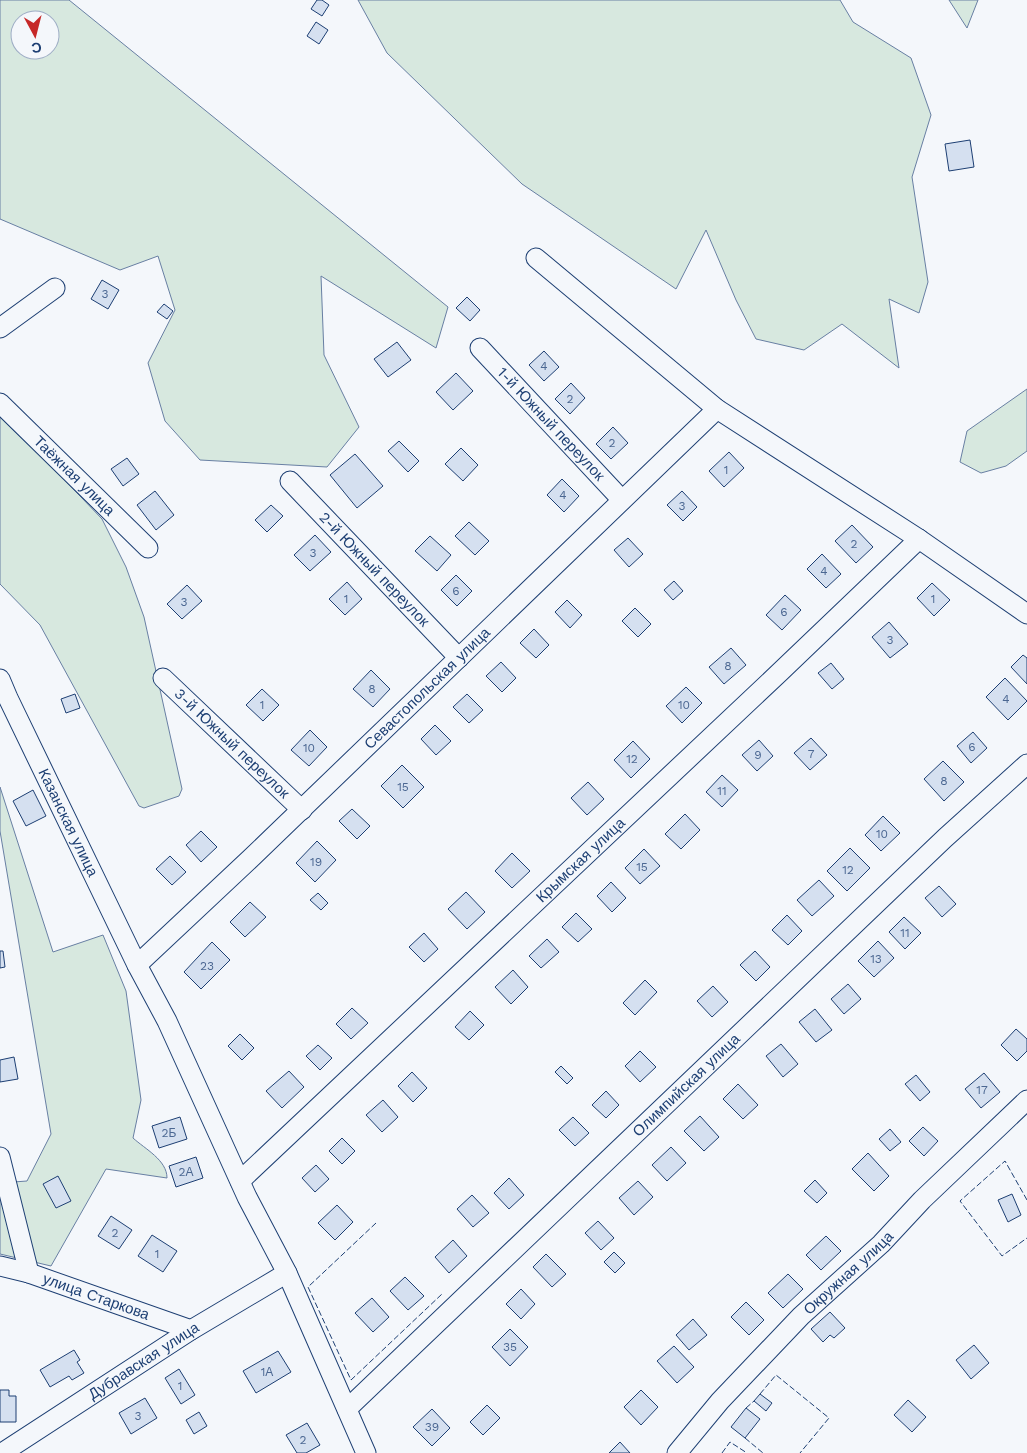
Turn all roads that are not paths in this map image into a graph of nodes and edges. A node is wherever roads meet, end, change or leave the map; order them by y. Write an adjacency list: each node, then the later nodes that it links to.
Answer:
1 (536, 258): 6 (street)
2 (55, 288): 3 (street)
3 (0, 328)
4 (480, 348): 8 (street, 1-й Южный переулок)
5 (0, 403): 10 (street, Таёжная улица)
6 (718, 409): 8 (street, Севастопольская улица); 9 (street)
7 (290, 481): 12 (street, 2-й Южный переулок)
8 (622, 500): 12 (street, Севастопольская улица)
9 (919, 539): 11 (street); 20 (street, Крымская улица)
10 (148, 548)
11 (1027, 614)
12 (458, 658): 16 (street, Севастопольская улица)
13 (163, 678): 16 (street, 3-й Южный переулок)
14 (0, 679): 17 (street, Казанская улица)
15 (1027, 764): 25 (street, Олимпийская улица)
16 (302, 810): 17 (street, Севастопольская улица)
17 (137, 965): 20 (street, Казанская улица)
18 (1027, 1100): 28 (street, Окружная улица)
19 (0, 1156): 22 (street)
20 (240, 1181): 23 (street, Казанская улица)
21 (0, 1266): 22 (street, улица Старкова)
22 (29, 1273): 24 (street, улица Старкова)
23 (287, 1273): 24 (street, Дубравская улица); 25 (street, Казанская улица)
24 (191, 1330): 26 (street, Дубравская улица)
25 (347, 1409): 27 (street, Казанская улица)
26 (2, 1453)
27 (366, 1453)
28 (677, 1453)

